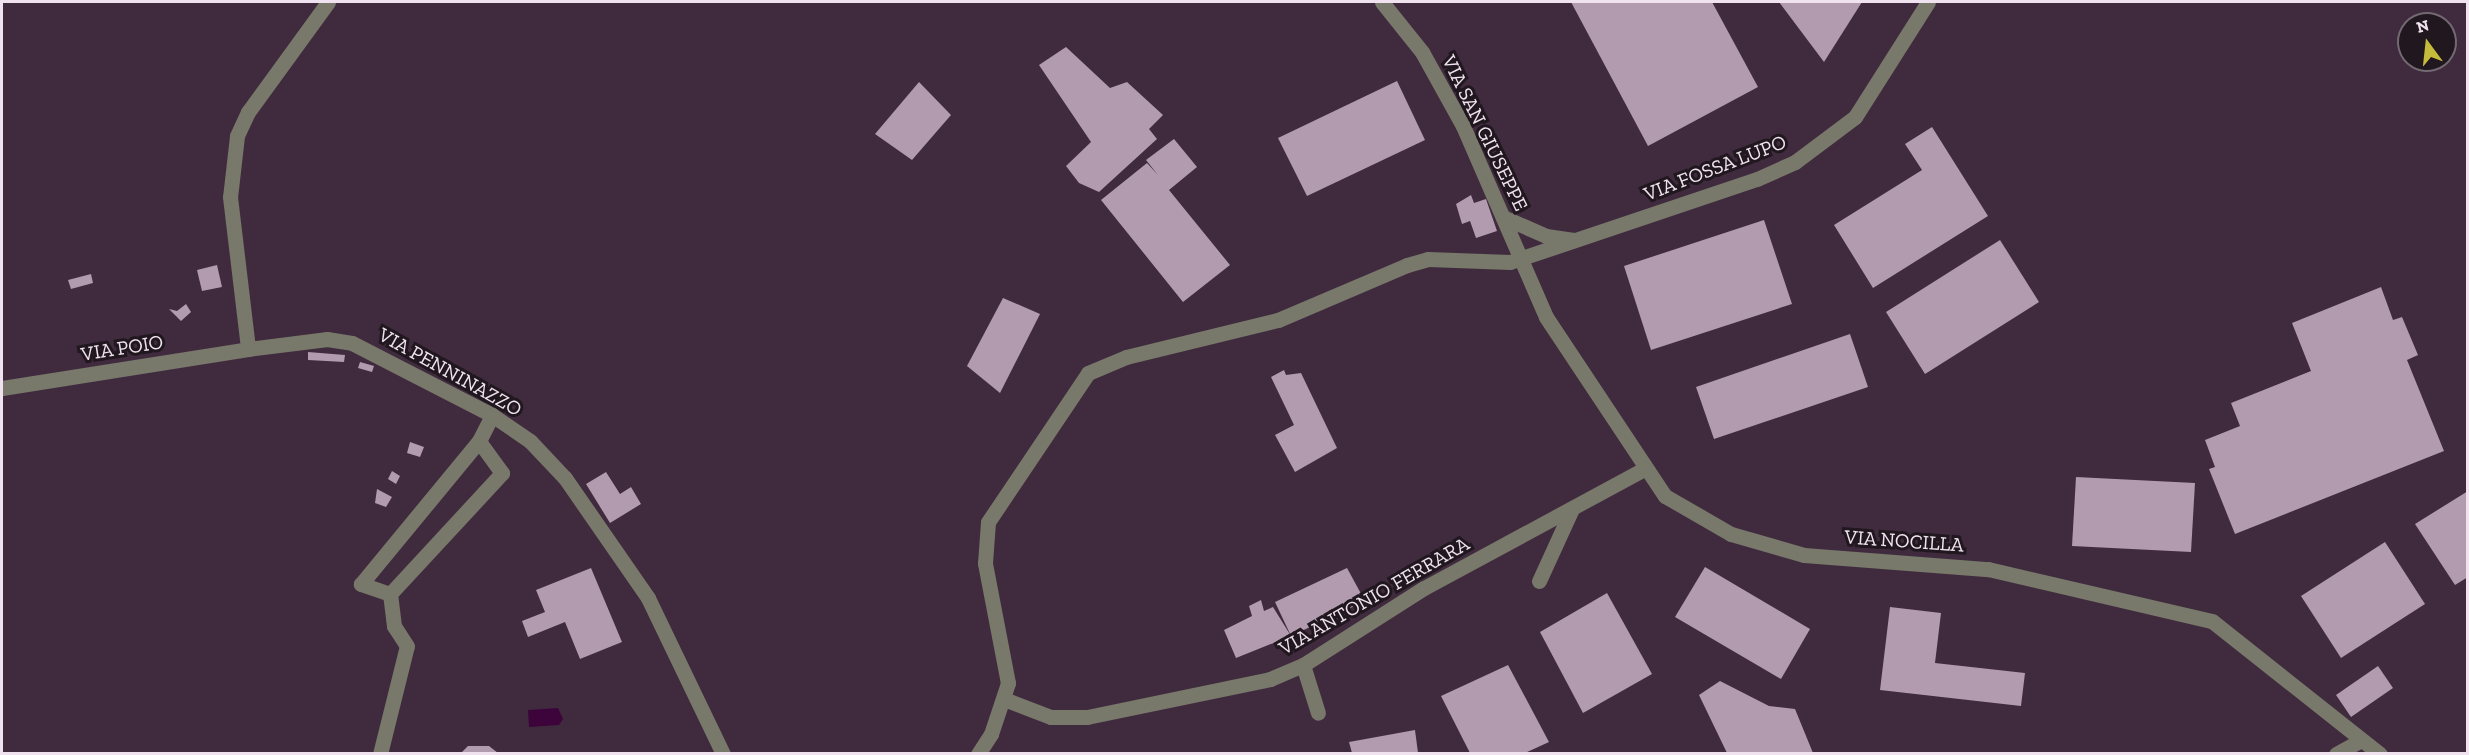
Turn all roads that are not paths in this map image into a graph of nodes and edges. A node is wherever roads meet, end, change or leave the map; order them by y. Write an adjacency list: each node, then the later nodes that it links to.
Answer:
1 (328, 2): 7 (street)
2 (1383, 2): 4 (street, VIA SAN GIUSEPPE)
3 (1928, 2): 5 (street, VIA FOSSA LUPO)
4 (1503, 217): 5 (street); 6 (street, VIA SAN GIUSEPPE)
5 (1580, 240): 6 (street, VIA FOSSA LUPO)
6 (1519, 260): 11 (street, VIA NOCILLA); 16 (street, VIA FOSSA LUPO)
7 (248, 348): 8 (street, VIA POIO); 9 (street, VIA PENNINAZZO)
8 (2, 388)
9 (492, 415): 10 (street); 20 (street, VIA PENNINAZZO)
10 (479, 441): 14 (street); 14 (street)
11 (1644, 469): 12 (street, VIA ANTONIO FERRARA); 18 (street, VIA NOCILLA)
12 (1571, 511): 13 (street); 15 (street, VIA ANTONIO FERRARA)
13 (1539, 581)
14 (390, 594): 19 (street)
15 (1303, 665): 16 (street, VIA ANTONIO FERRARA); 17 (street)
16 (1004, 699): 21 (street)
17 (1318, 713)
18 (2361, 741): 22 (street); 23 (street, VIA NOCILLA)
19 (380, 753)
20 (723, 753)
21 (978, 753)
22 (2337, 753)
23 (2380, 753)

